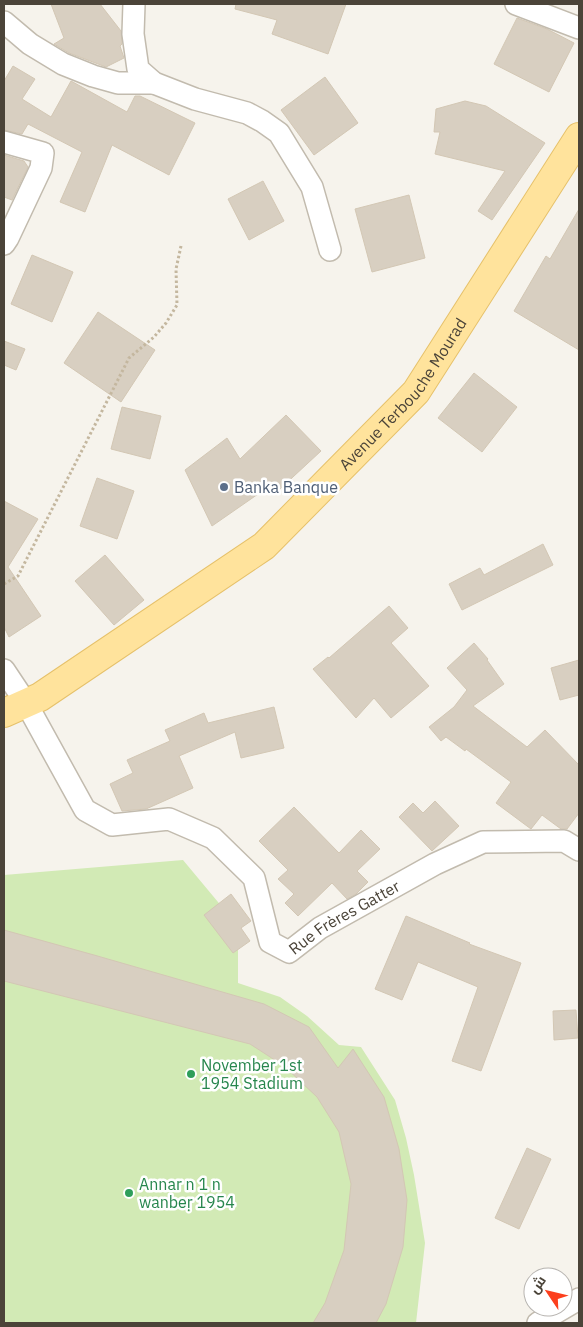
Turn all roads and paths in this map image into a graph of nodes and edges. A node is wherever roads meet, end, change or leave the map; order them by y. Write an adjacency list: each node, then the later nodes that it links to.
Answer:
1 (134, 4): 5 (street)
2 (516, 4): 4 (street)
3 (4, 22): 5 (street)
4 (579, 28)
5 (154, 83): 10 (street)
6 (579, 136): 13 (main road, Avenue Terbouche Mourad)
7 (4, 142): 8 (street)
8 (4, 244)
9 (181, 246): 11 (path)
10 (330, 250)
11 (4, 584)
12 (4, 670): 13 (street)
13 (15, 708): 14 (street, Rue Frères Gatter)
14 (579, 850)
15 (579, 1299): 16 (street)
16 (538, 1323)

